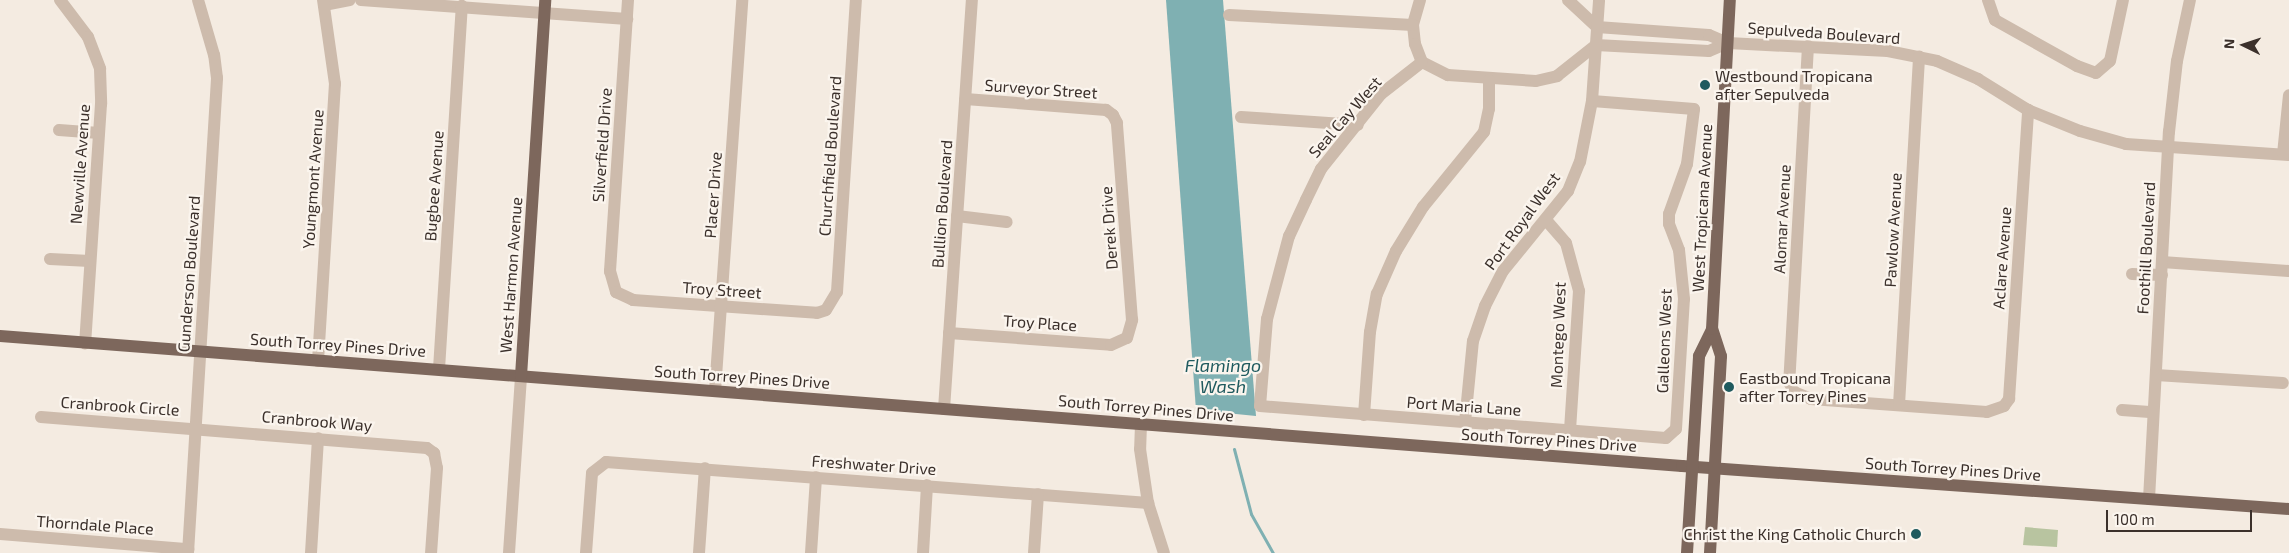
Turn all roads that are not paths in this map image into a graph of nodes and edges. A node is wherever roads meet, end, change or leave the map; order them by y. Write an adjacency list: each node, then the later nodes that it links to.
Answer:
1 (60, 0): 36 (street, Newville Avenue)
2 (198, 0): 56 (street, Gunderson Boulevard)
3 (350, 0): 16 (street)
4 (361, 0): 17 (street)
5 (628, 0): 20 (street, Silverfield Drive)
6 (742, 0): 49 (street, Placer Drive)
7 (856, 0): 50 (street, Churchfield Boulevard)
8 (972, 0): 29 (street, Bullion Boulevard)
9 (1420, 0): 21 (street)
10 (1568, 0): 22 (street)
11 (1599, 0): 22 (street, Port Royal West)
12 (1730, 0): 23 (main road, West Tropicana Avenue)
13 (1988, 0): 14 (street)
14 (2123, 0)
15 (2190, 0): 37 (street, Foothill Boulevard)
16 (323, 2): 57 (street, Youngmont Avenue)
17 (462, 6): 18 (street); 58 (street, Bugbee Avenue)
18 (545, 6): 20 (street); 60 (main road, West Harmon Avenue)
19 (1229, 14): 21 (street)
20 (627, 19): 48 (street, Silverfield Drive)
21 (1413, 25): 26 (street)
22 (1596, 36): 23 (street, Sepulveda Boulevard); 23 (street, Sepulveda Boulevard); 27 (street); 30 (street, Port Royal West)
23 (1728, 43): 24 (street, Sepulveda Boulevard); 51 (main road, West Tropicana Avenue)
24 (1808, 46): 25 (street, Sepulveda Boulevard); 63 (street, Alomar Avenue)
25 (1919, 57): 31 (street, Sepulveda Boulevard); 63 (street, Pawlow Avenue)
26 (1422, 62): 27 (street); 34 (street, Seal Cay West)
27 (1489, 80): 68 (street)
28 (2289, 95): 38 (street)
29 (965, 99): 32 (street, Surveyor Street); 39 (street, Bullion Boulevard)
30 (1592, 101): 40 (street, Port Royal West); 75 (street, Galleons West)
31 (2028, 110): 37 (street, Sepulveda Boulevard); 63 (street, Aclare Avenue)
32 (1113, 115): 54 (street, Derek Drive)
33 (1241, 117): 34 (street)
34 (1358, 125): 64 (street, Seal Cay West)
35 (59, 130): 36 (street)
36 (99, 133): 43 (street, Newville Avenue)
37 (2168, 148): 38 (street, Sepulveda Boulevard); 44 (street, Foothill Boulevard)
38 (2286, 154)
39 (957, 216): 41 (street); 52 (street, Bullion Boulevard)
40 (1546, 220): 70 (street, Port Royal West); 73 (street, Montego West)
41 (1008, 222)
42 (50, 259): 43 (street)
43 (90, 261): 55 (street, Newville Avenue)
44 (2162, 262): 45 (street); 47 (street, Foothill Boulevard)
45 (2289, 271)
46 (2132, 274): 47 (street)
47 (2162, 275): 59 (street, Foothill Boulevard)
48 (616, 292): 49 (street, Troy Street)
49 (722, 307): 50 (street, Troy Street); 62 (street, Placer Drive)
50 (826, 310)
51 (1712, 329): 76 (main road, West Tropicana Avenue); 78 (main road, West Tropicana Avenue)
52 (949, 333): 54 (street, Troy Place); 65 (street, Bullion Boulevard)
53 (0, 336): 55 (main road, South Torrey Pines Drive)
54 (1127, 338)
55 (85, 343): 56 (main road, South Torrey Pines Drive)
56 (200, 352): 57 (main road, South Torrey Pines Drive); 72 (street, Gunderson Boulevard)
57 (318, 361): 58 (main road, South Torrey Pines Drive)
58 (439, 369): 60 (main road, South Torrey Pines Drive)
59 (2156, 375): 61 (street); 67 (street, Foothill Boulevard)
60 (521, 376): 62 (main road, South Torrey Pines Drive); 89 (street, West Harmon Avenue)
61 (2283, 383)
62 (715, 391): 65 (main road, South Torrey Pines Drive)
63 (1899, 405)
64 (1260, 406): 68 (street, Port Maria Lane)
65 (944, 409): 71 (main road, South Torrey Pines Drive)
66 (2122, 410): 67 (street)
67 (2154, 412): 82 (street, Foothill Boulevard)
68 (1364, 414): 70 (street, Port Maria Lane)
69 (41, 417): 72 (street, Cranbrook Circle)
70 (1466, 422): 73 (street, Port Maria Lane)
71 (1142, 424): 76 (main road, South Torrey Pines Drive); 83 (street)
72 (196, 427): 74 (street, Cranbrook Way); 86 (street, Gunderson Boulevard)
73 (1570, 430): 75 (street, Port Maria Lane)
74 (318, 438): 87 (street); 88 (street, Cranbrook Way)
75 (1666, 438)
76 (1692, 467): 78 (main road, South Torrey Pines Drive); 96 (main road, West Tropicana Avenue)
77 (705, 468): 79 (street, Freshwater Drive); 90 (street, Freshwater Drive); 91 (street)
78 (1715, 468): 82 (main road, South Torrey Pines Drive); 97 (main road, West Tropicana Avenue)
79 (816, 477): 80 (street, Freshwater Drive); 92 (street)
80 (927, 485): 81 (street, Freshwater Drive); 93 (street)
81 (1038, 494): 83 (street, Freshwater Drive); 94 (street)
82 (2149, 499): 84 (main road, South Torrey Pines Drive)
83 (1148, 502): 95 (street)
84 (2289, 509)
85 (0, 534): 86 (street, Thorndale Place)
86 (188, 551)
87 (311, 553)
88 (431, 553)
89 (509, 553)
90 (586, 553)
91 (699, 553)
92 (811, 553)
93 (923, 553)
94 (1034, 553)
95 (1164, 553)
96 (1688, 553)
97 (1710, 553)

